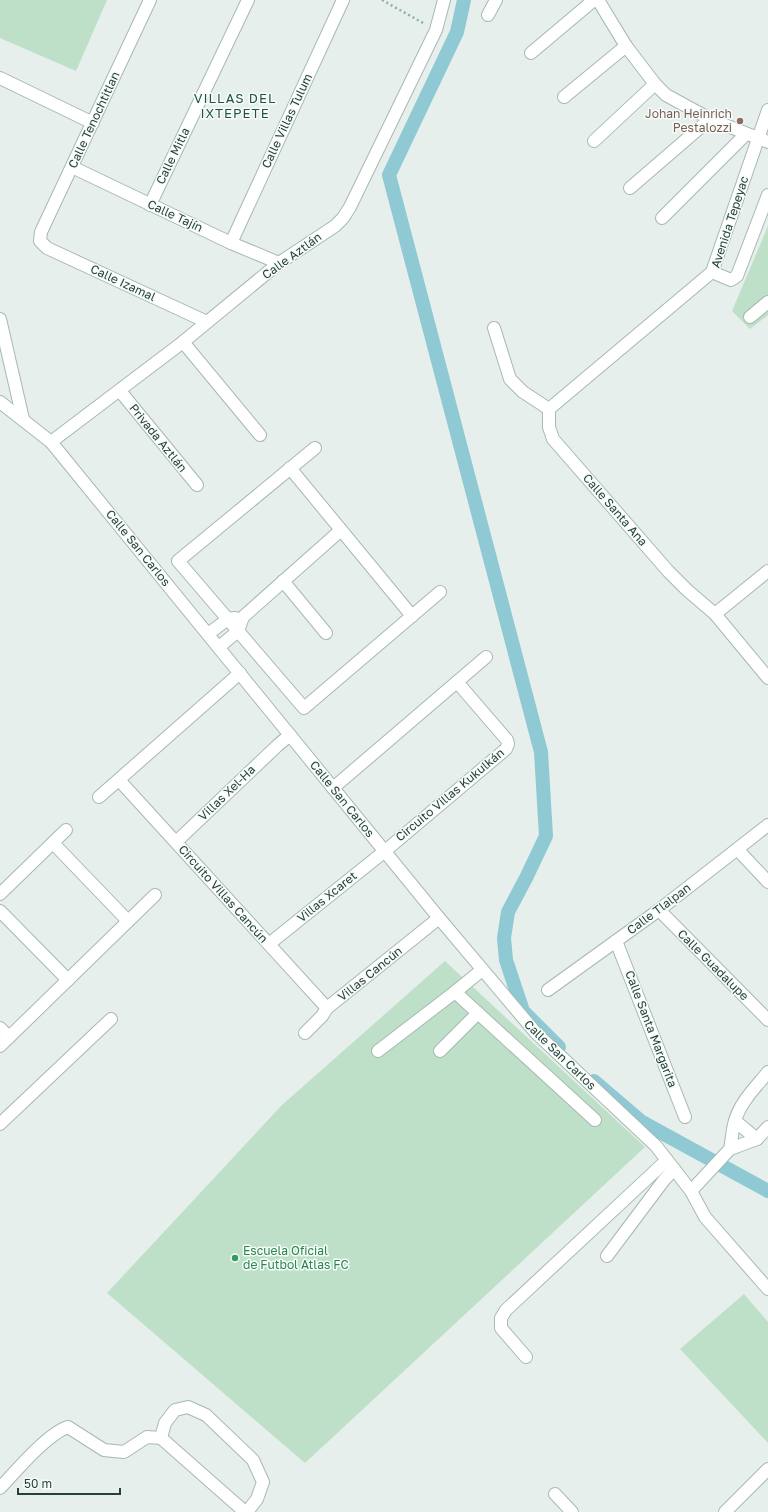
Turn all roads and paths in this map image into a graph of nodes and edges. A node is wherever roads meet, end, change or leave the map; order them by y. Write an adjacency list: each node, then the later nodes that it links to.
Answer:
1 (150, 0): 18 (street, Calle Tenochtitlan)
2 (248, 0): 24 (street, Calle Mitla)
3 (343, 0): 27 (street, Calle Villas Tulum)
4 (382, 0): 10 (path)
5 (444, 0): 10 (street, Calle Aztlán)
6 (496, 0): 9 (street)
7 (594, 0): 12 (street)
8 (598, 0): 11 (street)
9 (488, 15)
10 (436, 30): 28 (street, Calle Aztlán)
11 (626, 46): 14 (street); 15 (street)
12 (531, 53)
13 (0, 78): 18 (street)
14 (655, 84): 17 (street); 20 (street)
15 (564, 97)
16 (768, 110): 19 (street, Avenida Tepeyac)
17 (710, 119): 19 (street); 22 (street)
18 (93, 123): 21 (street, Calle Tenochtitlan)
19 (757, 138): 25 (street); 29 (street, Avenida Tepeyac)
20 (594, 141)
21 (72, 167): 24 (street, Calle Tajín); 26 (street, Calle Tenochtitlan)
22 (630, 188)
23 (768, 195): 29 (street, Avenida Tepeyac)
24 (150, 205): 27 (street, Calle Tajín)
25 (662, 218)
26 (40, 241): 33 (street, Calle Izamal)
27 (231, 243): 28 (street, Calle Tajín)
28 (279, 263): 33 (street, Calle Aztlán)
29 (712, 272): 38 (street)
30 (768, 302): 31 (street)
31 (750, 317)
32 (0, 319): 39 (street)
33 (207, 322): 35 (street, Calle Aztlán)
34 (494, 328): 38 (street)
35 (183, 342): 36 (street, Calle Aztlán); 40 (street)
36 (120, 391): 41 (street, Calle Aztlán); 44 (street, Privada Aztlán)
37 (0, 402): 39 (street, Calle San Carlos)
38 (549, 409): 49 (street, Calle Santa Ana)
39 (23, 419): 41 (street, Calle San Carlos)
40 (260, 435)
41 (51, 442): 55 (street, Calle San Carlos)
42 (315, 448): 43 (street)
43 (290, 468): 45 (street); 52 (street)
44 (197, 485)
45 (341, 530): 47 (street); 50 (street)
46 (768, 571): 49 (street)
47 (283, 581): 51 (street); 54 (street)
48 (440, 592): 50 (street)
49 (715, 614): 59 (street, Calle Santa Ana)
50 (412, 616): 53 (street)
51 (242, 617): 52 (street); 53 (street)
52 (228, 618): 53 (street); 55 (street)
53 (238, 631): 56 (street)
54 (326, 633)
55 (208, 634): 56 (street, Calle San Carlos)
56 (219, 648): 58 (street, Calle San Carlos)
57 (486, 657): 60 (street)
58 (240, 673): 61 (street, Calle San Carlos); 62 (street)
59 (768, 678)
60 (457, 682): 63 (street); 70 (street, Circuito Villas Kukulkán)
61 (290, 735): 63 (street, Calle San Carlos); 67 (street, Villas Xel-Ha)
62 (119, 780): 64 (street); 67 (street, Circuito Villas Cancún)
63 (333, 788): 70 (street, Calle San Carlos)
64 (99, 798)
65 (768, 825): 69 (street, Calle Tlalpan)
66 (66, 830): 68 (street)
67 (176, 842): 79 (street, Circuito Villas Cancún)
68 (53, 843): 72 (street); 77 (street)
69 (737, 849): 71 (street); 74 (street, Calle Tlalpan)
70 (385, 851): 76 (street, Calle San Carlos); 79 (street, Villas Xcaret)
71 (768, 882)
72 (0, 894)
73 (155, 895): 77 (street)
74 (659, 910): 78 (street, Calle Tlalpan); 87 (street, Calle Guadalupe)
75 (0, 911): 81 (street)
76 (439, 918): 80 (street, Calle San Carlos); 84 (street, Villas Cancún)
77 (128, 921): 81 (street)
78 (616, 941): 82 (street, Calle Tlalpan); 95 (street, Calle Santa Margarita)
79 (269, 944): 84 (street, Circuito Villas Cancún)
80 (482, 970): 83 (street); 102 (street, Calle San Carlos)
81 (68, 980): 90 (street)
82 (548, 990)
83 (455, 992): 85 (street); 92 (street)
84 (327, 1008): 89 (street, Villas Cancún)
85 (478, 1014): 93 (street); 96 (street)
86 (111, 1019): 98 (street)
87 (768, 1020)
88 (0, 1028): 90 (street)
89 (305, 1033)
90 (9, 1037): 91 (street)
91 (0, 1046)
92 (378, 1051)
93 (440, 1051)
94 (768, 1072): 97 (street)
95 (685, 1117)
96 (595, 1120)
97 (735, 1121): 100 (street); 101 (street)
98 (0, 1124)
99 (768, 1126): 100 (street)
100 (757, 1139): 101 (street)
101 (730, 1149): 103 (street)
102 (670, 1165): 103 (street, Calle San Carlos); 104 (street); 106 (street)
103 (691, 1191): 105 (street, Calle San Carlos)
104 (607, 1256)
105 (768, 1289)
106 (526, 1357)
107 (161, 1438): 109 (street); 111 (street); 111 (street)
108 (768, 1469): 113 (street)
109 (0, 1488)
110 (555, 1494): 112 (street)
111 (246, 1512)
112 (572, 1512)
113 (724, 1512)

